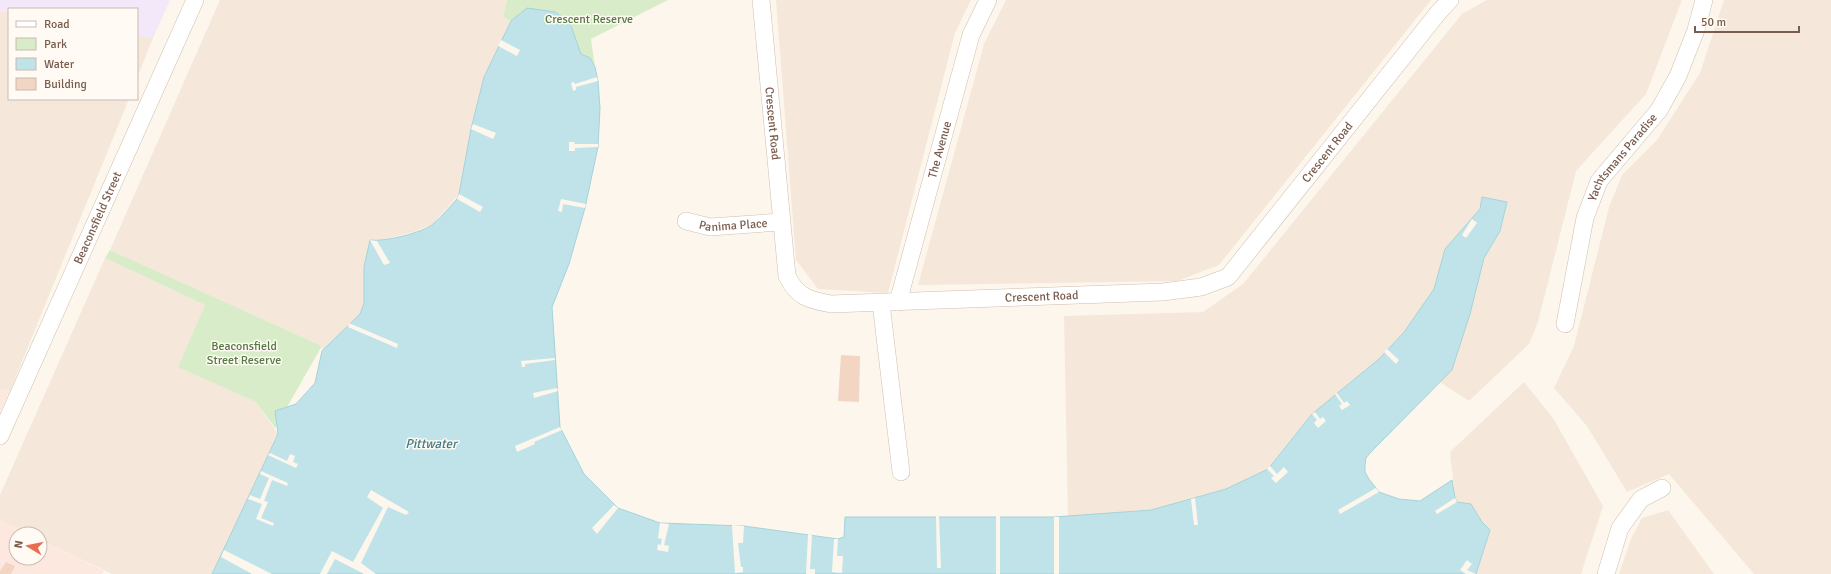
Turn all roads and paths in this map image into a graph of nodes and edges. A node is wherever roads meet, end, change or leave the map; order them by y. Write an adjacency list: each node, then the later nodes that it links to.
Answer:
1 (195, 0): 10 (street, Beaconsfield Street)
2 (761, 0): 7 (street, Crescent Road)
3 (988, 0): 8 (street, The Avenue)
4 (1450, 0): 8 (street, Crescent Road)
5 (1704, 0): 9 (street, Yachtsmans Paradise)
6 (686, 221): 7 (street, Panima Place)
7 (781, 222): 8 (street, Crescent Road)
8 (890, 302): 11 (street, The Avenue)
9 (1565, 324)
10 (0, 436)
11 (902, 472)
12 (1662, 488): 13 (street)
13 (1606, 574)

